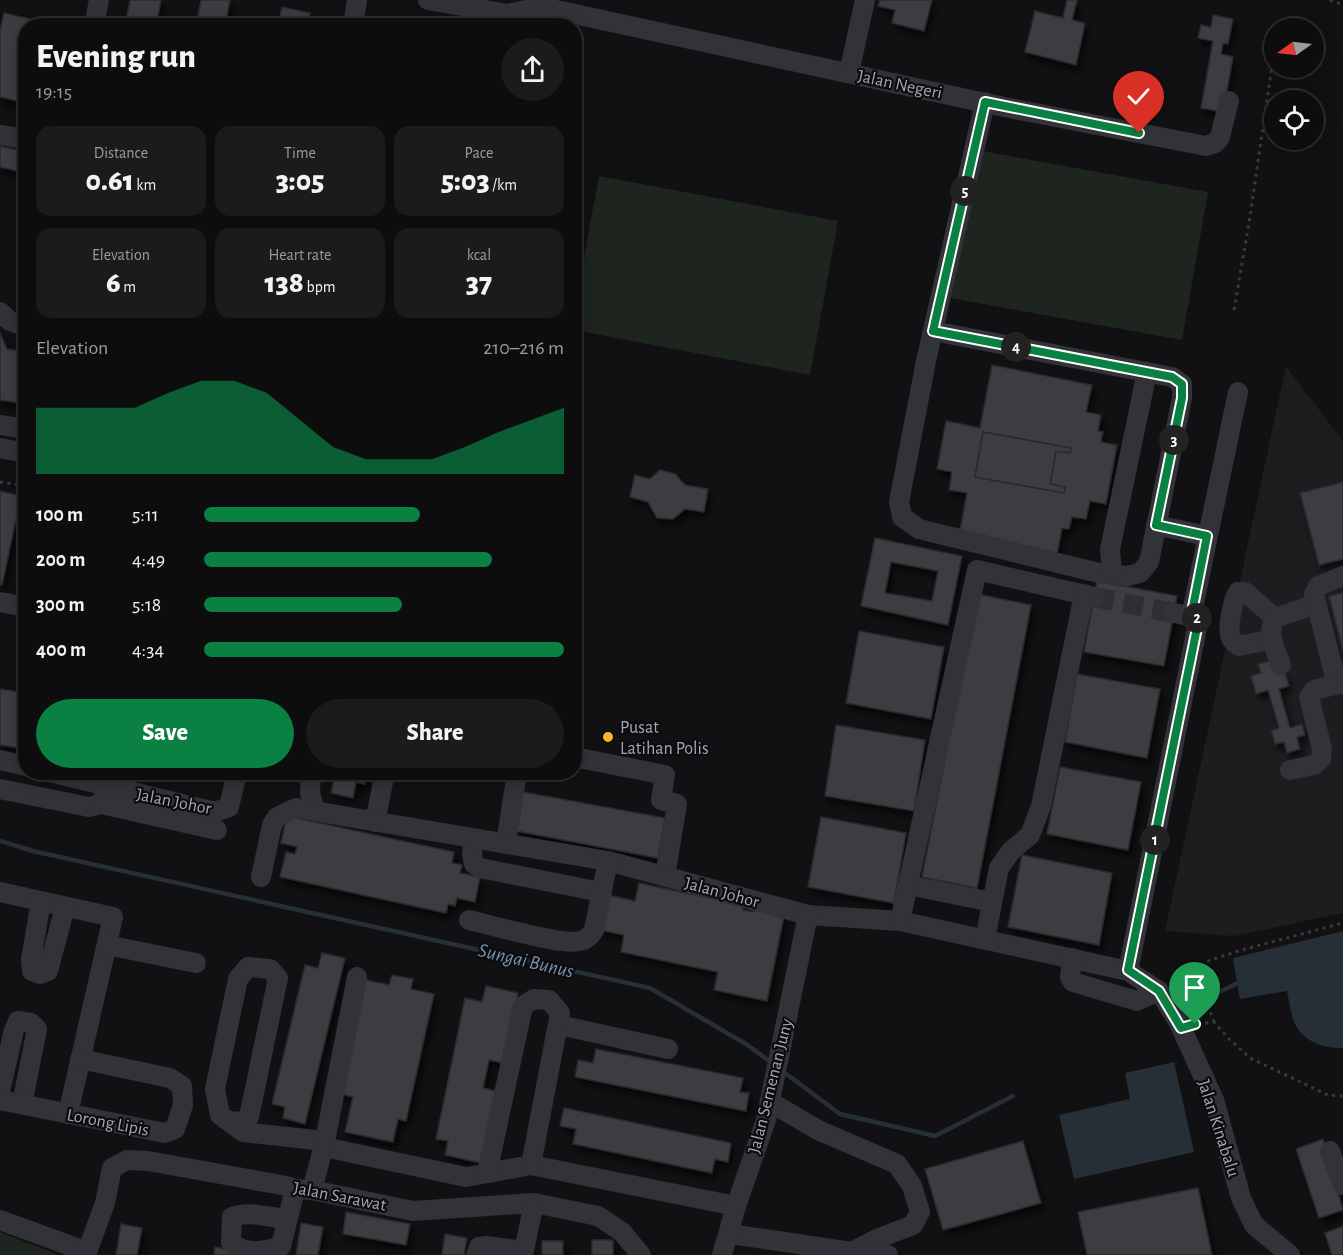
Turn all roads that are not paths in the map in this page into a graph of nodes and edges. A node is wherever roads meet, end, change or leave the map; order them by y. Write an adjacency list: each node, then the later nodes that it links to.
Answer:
1 (99, 0): 6 (lane)
2 (357, 0): 7 (lane)
3 (428, 0): 5 (lane)
4 (865, 0): 10 (lane)
5 (541, 11): 8 (lane, Jalan Negeri)
6 (96, 18)
7 (354, 18)
8 (576, 18)
9 (582, 19): 10 (lane, Jalan Negeri)
10 (849, 73): 12 (lane, Jalan Negeri)
11 (1229, 101): 12 (lane, Jalan Negeri)
12 (985, 102): 17 (lane)
13 (0, 135): 14 (lane)
14 (18, 138)
15 (0, 312): 16 (lane)
16 (18, 324)
17 (933, 331): 18 (lane); 26 (lane)
18 (1147, 372): 24 (lane); 26 (lane)
19 (1238, 392): 25 (lane)
20 (0, 425): 21 (lane)
21 (18, 428)
22 (0, 448): 23 (lane)
23 (18, 451)
24 (1156, 525): 25 (lane); 26 (lane)
25 (1207, 536): 67 (lane)
26 (1112, 574)
27 (1343, 576): 29 (lane)
28 (0, 602): 30 (lane)
29 (1316, 604): 31 (lane); 34 (lane)
30 (18, 605)
31 (1275, 618): 32 (lane); 32 (lane)
32 (1272, 639): 33 (lane)
33 (1281, 665)
34 (1340, 684): 38 (lane)
35 (582, 759): 52 (lane)
36 (0, 760): 37 (lane)
37 (18, 764)
38 (1290, 770)
39 (68, 780): 45 (lane, Jalan Johor)
40 (235, 780): 45 (lane, Jalan Johor)
41 (311, 780): 46 (lane)
42 (383, 780): 47 (lane)
43 (516, 780): 50 (lane)
44 (0, 789): 45 (lane)
45 (105, 796): 48 (lane)
46 (315, 811): 47 (lane, Jalan Johor); 53 (lane, Jalan Johor)
47 (375, 822): 49 (lane, Jalan Johor)
48 (217, 831)
49 (474, 839): 50 (lane, Jalan Johor); 55 (lane)
50 (506, 844): 51 (lane, Jalan Johor)
51 (608, 861): 52 (lane, Jalan Johor); 55 (lane)
52 (665, 876): 60 (lane, Jalan Johor)
53 (261, 877)
54 (908, 885): 58 (lane); 58 (lane); 62 (lane)
55 (602, 891): 61 (lane)
56 (0, 892): 57 (lane)
57 (40, 901): 59 (lane); 59 (lane)
58 (992, 902): 63 (lane)
59 (64, 907): 64 (lane)
60 (808, 915): 62 (lane, Jalan Johor); 74 (lane, Jalan Semenan Juny)
61 (470, 921)
62 (900, 921): 63 (lane, Jalan Johor)
63 (985, 939): 65 (lane, Jalan Johor)
64 (107, 945): 66 (lane); 72 (lane)
65 (1072, 958): 67 (lane, Jalan Johor); 69 (lane)
66 (196, 963)
67 (1128, 970): 69 (lane, Jalan Kinabalu)
68 (357, 977): 79 (lane)
69 (1159, 991): 97 (lane, Jalan Kinabalu)
70 (559, 1024): 71 (lane); 81 (lane); 82 (lane)
71 (668, 1049)
72 (80, 1059): 77 (lane); 77 (lane, Lorong Lipis)
73 (0, 1091): 76 (lane)
74 (772, 1095): 86 (lane, Jalan Semenan Juny); 90 (lane)
75 (0, 1100): 76 (lane, Lorong Lipis)
76 (22, 1104): 77 (lane, Lorong Lipis)
77 (68, 1113)
78 (230, 1121): 78 (lane); 79 (lane)
79 (325, 1144): 82 (lane); 84 (lane)
80 (1330, 1151): 83 (lane)
81 (531, 1165): 82 (lane); 86 (lane)
82 (487, 1173)
83 (1343, 1185)
84 (303, 1189): 85 (lane, Jalan Sarawat); 87 (lane); 92 (lane, Jalan Sarawat)
85 (534, 1203): 91 (lane); 94 (lane, Jalan Sarawat)
86 (736, 1206): 89 (lane, Jalan Semenan Juny)
87 (288, 1219)
88 (0, 1220): 92 (lane)
89 (730, 1234): 90 (lane); 95 (lane, Jalan Semenan Juny)
90 (852, 1252): 96 (lane)
91 (524, 1253): 93 (lane)
92 (87, 1254)
93 (476, 1255)
94 (641, 1255)
95 (722, 1255)
96 (888, 1255)
97 (1290, 1255)

